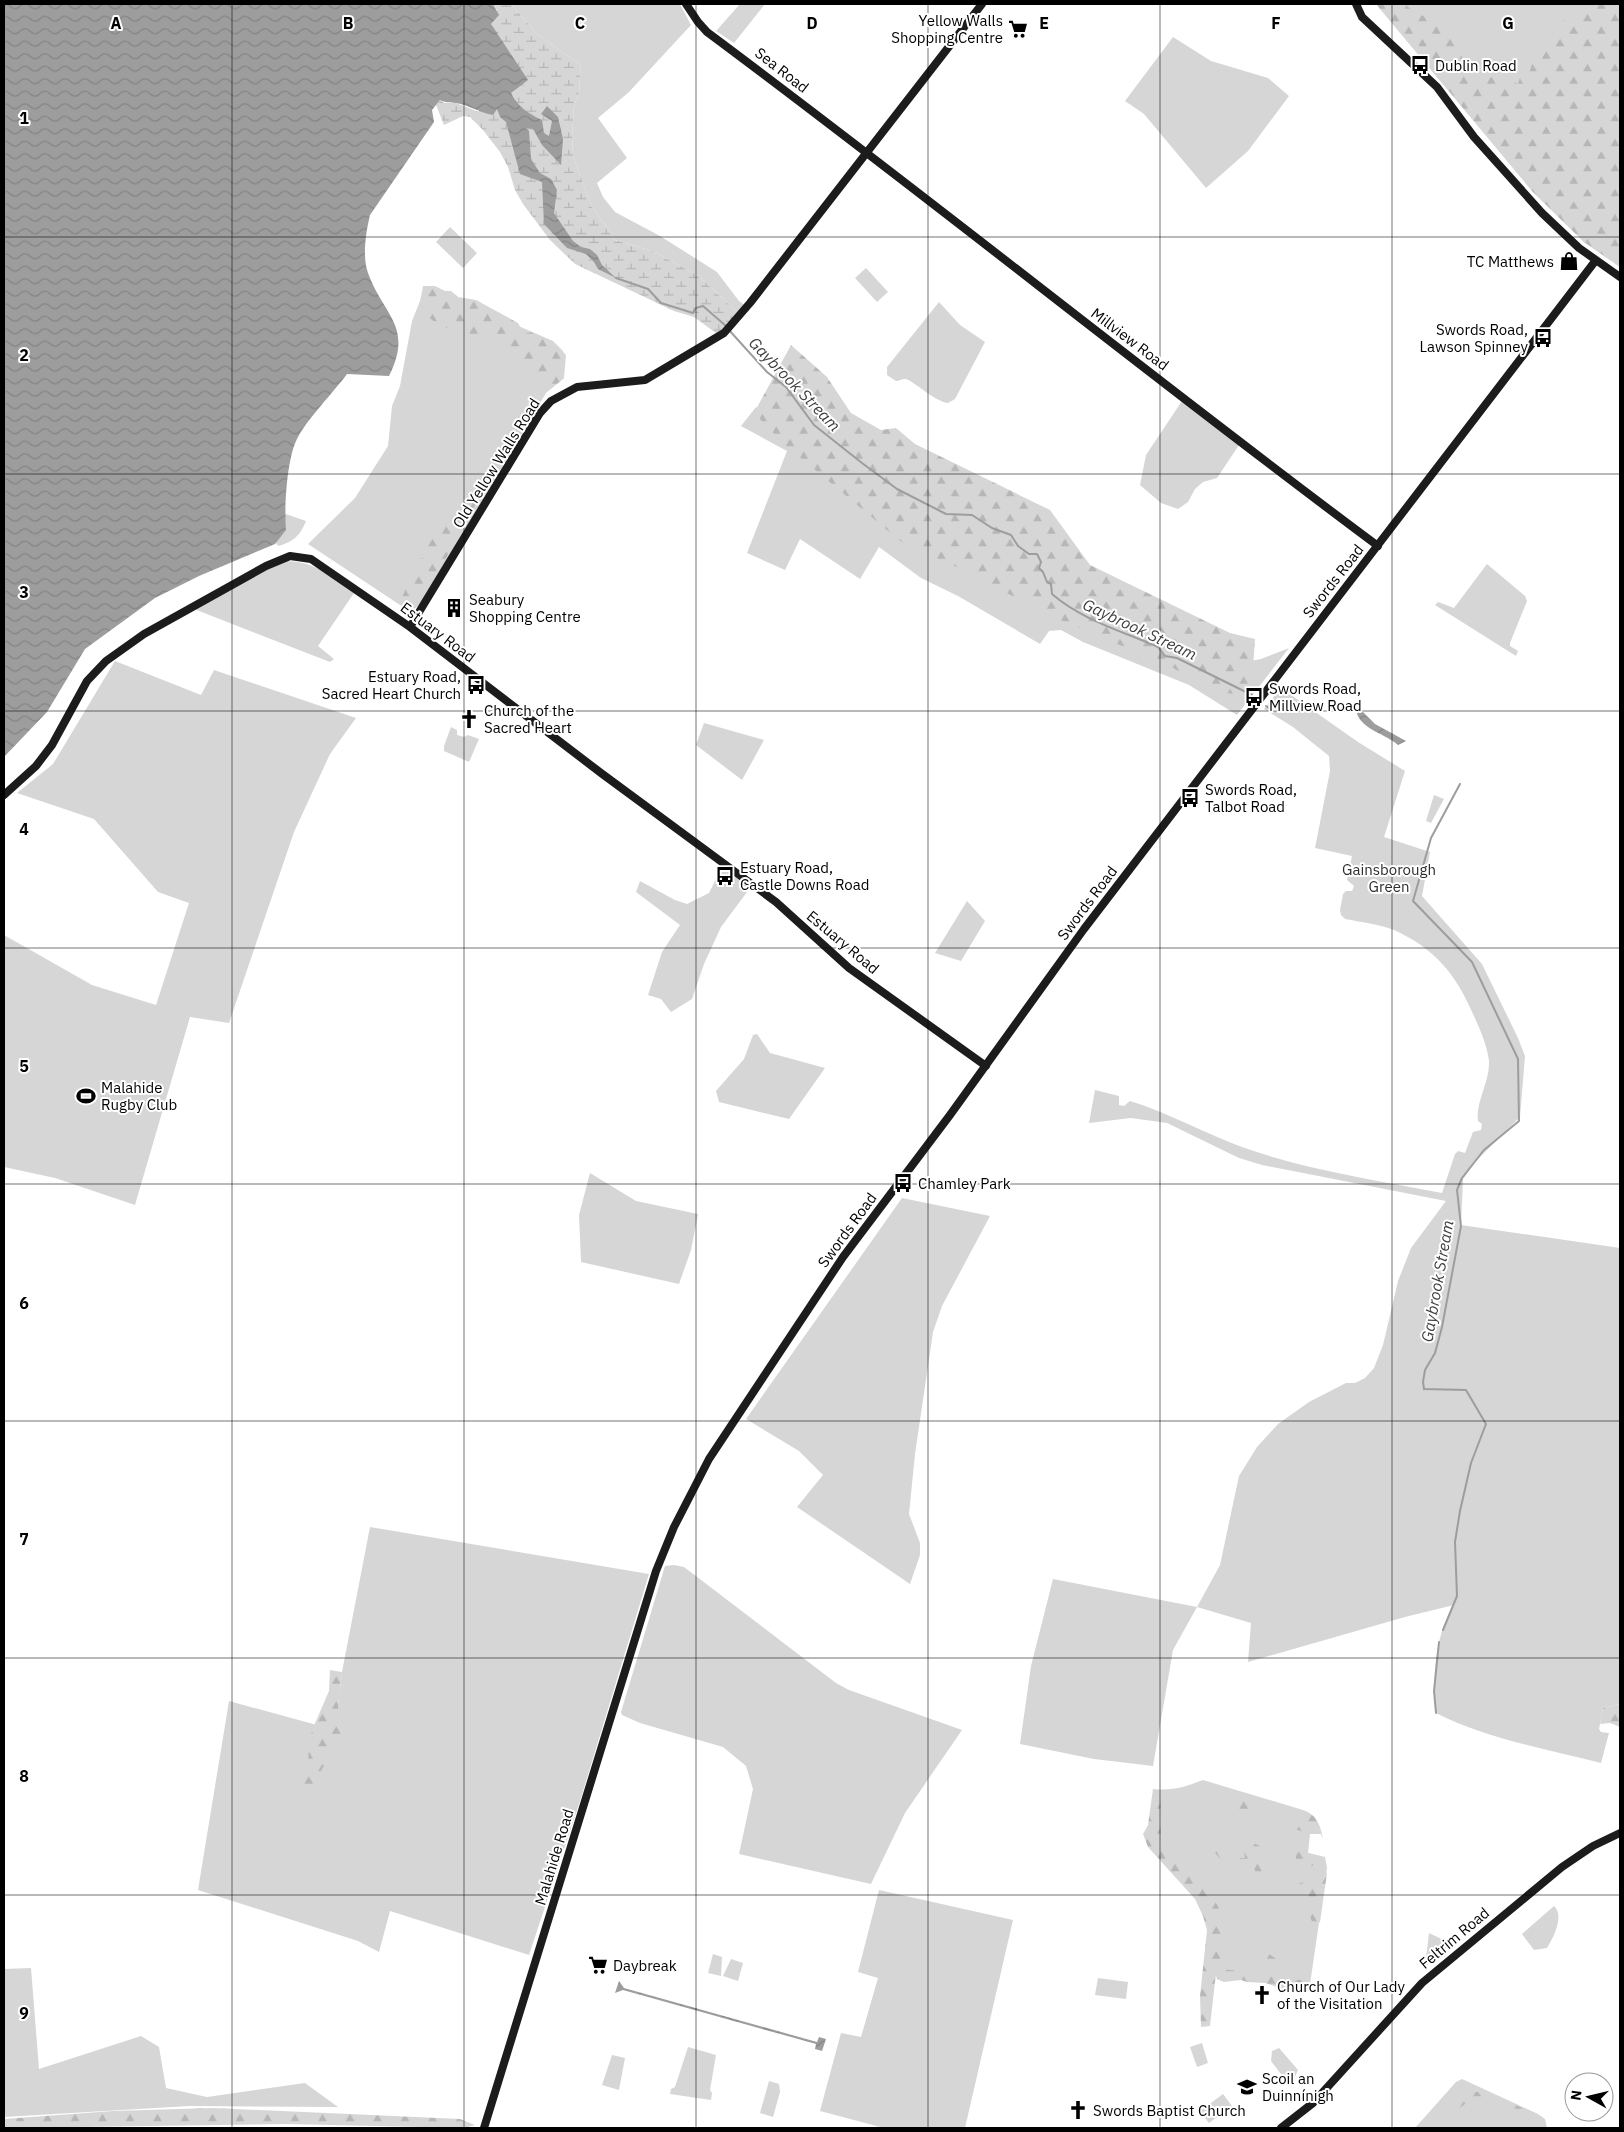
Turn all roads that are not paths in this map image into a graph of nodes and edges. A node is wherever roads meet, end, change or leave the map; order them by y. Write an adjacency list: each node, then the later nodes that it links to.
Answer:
1 (686, 4): 4 (street, Sea Road)
2 (982, 4): 4 (street)
3 (1356, 4): 5 (street)
4 (866, 153): 7 (street, Millview Road); 8 (street, Old Yellow Walls Road)
5 (1596, 260): 6 (street); 7 (street, Swords Road)
6 (1620, 276)
7 (1378, 546): 10 (street, Swords Road)
8 (410, 627): 9 (street, Estuary Road); 10 (street, Estuary Road)
9 (4, 795)
10 (986, 1066): 11 (street, Swords Road)
11 (648, 1593): 13 (street, Malahide Road)
12 (1620, 1834): 14 (street, Feltrim Road)
13 (484, 2128)
14 (1281, 2128)

